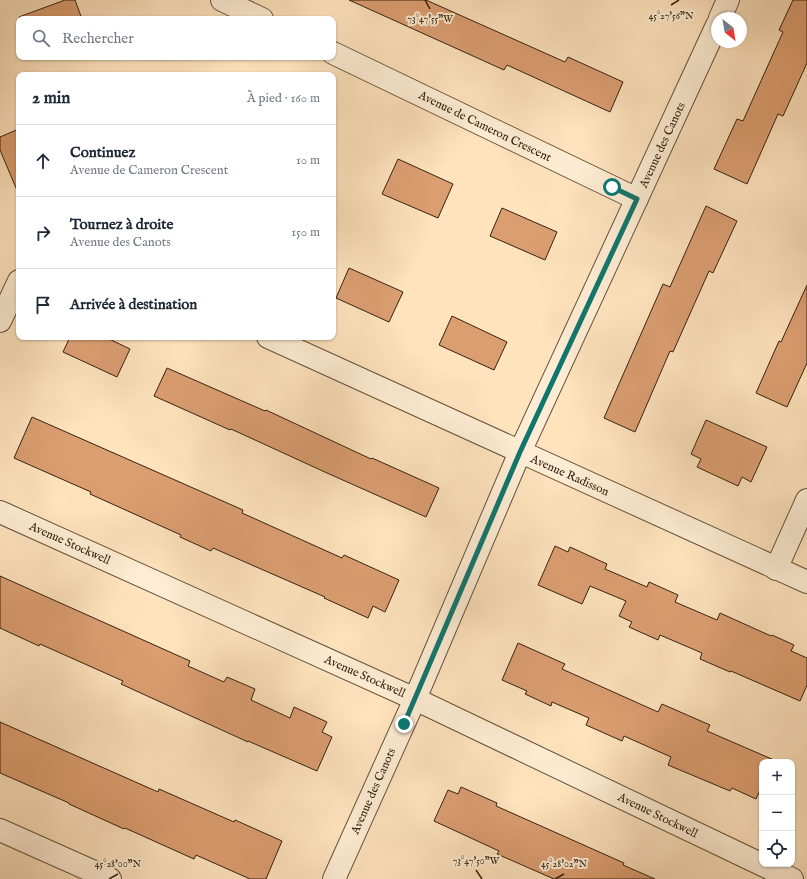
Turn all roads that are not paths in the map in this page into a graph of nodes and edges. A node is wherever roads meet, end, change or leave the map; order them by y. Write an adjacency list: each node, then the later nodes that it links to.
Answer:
1 (222, 0): 4 (street)
2 (728, 0): 3 (street)
3 (723, 12)
4 (256, 16)
5 (711, 38): 7 (street, Avenue des Canots)
6 (336, 54): 7 (street, Avenue de Cameron Crescent)
7 (637, 199): 11 (street, Avenue des Canots)
8 (16, 287): 9 (street)
9 (0, 322)
10 (275, 340): 11 (street, Avenue Radisson)
11 (520, 452): 14 (street, Avenue Radisson); 16 (street, Avenue des Canots)
12 (807, 500): 14 (street)
13 (0, 512): 16 (street, Avenue Stockwell)
14 (776, 569): 15 (street, Avenue Radisson)
15 (807, 582)
16 (415, 699): 19 (street, Avenue des Canots); 20 (street, Avenue Stockwell)
17 (0, 830): 18 (street)
18 (110, 879)
19 (334, 879)
20 (792, 879)

